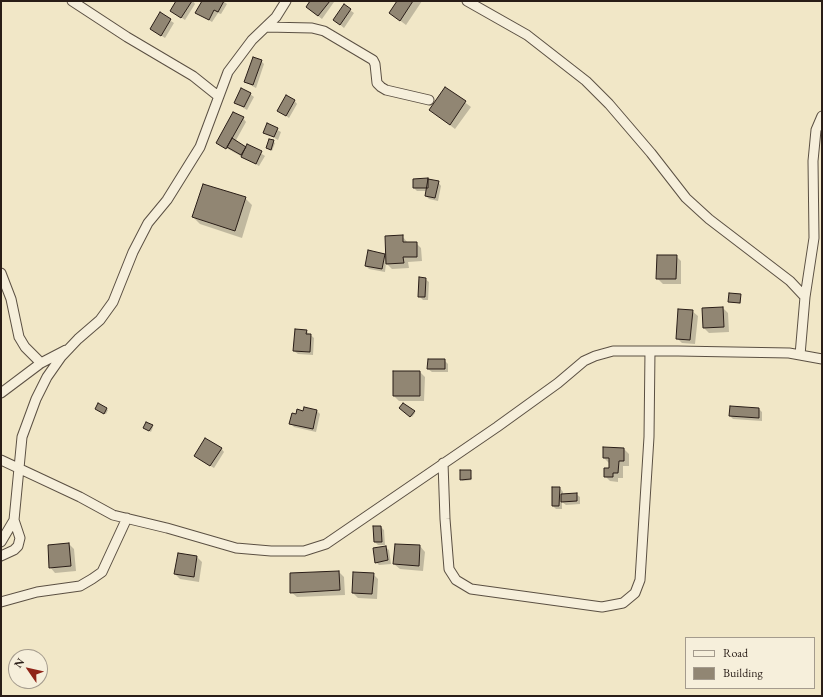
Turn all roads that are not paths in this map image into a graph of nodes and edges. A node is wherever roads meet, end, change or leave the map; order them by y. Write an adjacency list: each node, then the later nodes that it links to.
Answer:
1 (72, 1): 5 (street)
2 (286, 1): 4 (street)
3 (467, 1): 9 (street)
4 (266, 27): 5 (street); 6 (street)
5 (218, 96): 10 (street)
6 (429, 100)
7 (822, 116): 9 (street)
8 (1, 273): 14 (street)
9 (805, 297): 12 (street)
10 (69, 348): 14 (street); 18 (street)
11 (650, 351): 12 (street); 17 (street); 17 (street)
12 (800, 356): 13 (street)
13 (822, 359)
14 (41, 363): 15 (street)
15 (1, 393)
16 (1, 460): 18 (street)
17 (443, 463): 19 (street)
18 (20, 468): 19 (street); 20 (street)
19 (128, 518): 23 (street)
20 (14, 520): 21 (street); 22 (street)
21 (1, 542)
22 (1, 556)
23 (1, 602)

